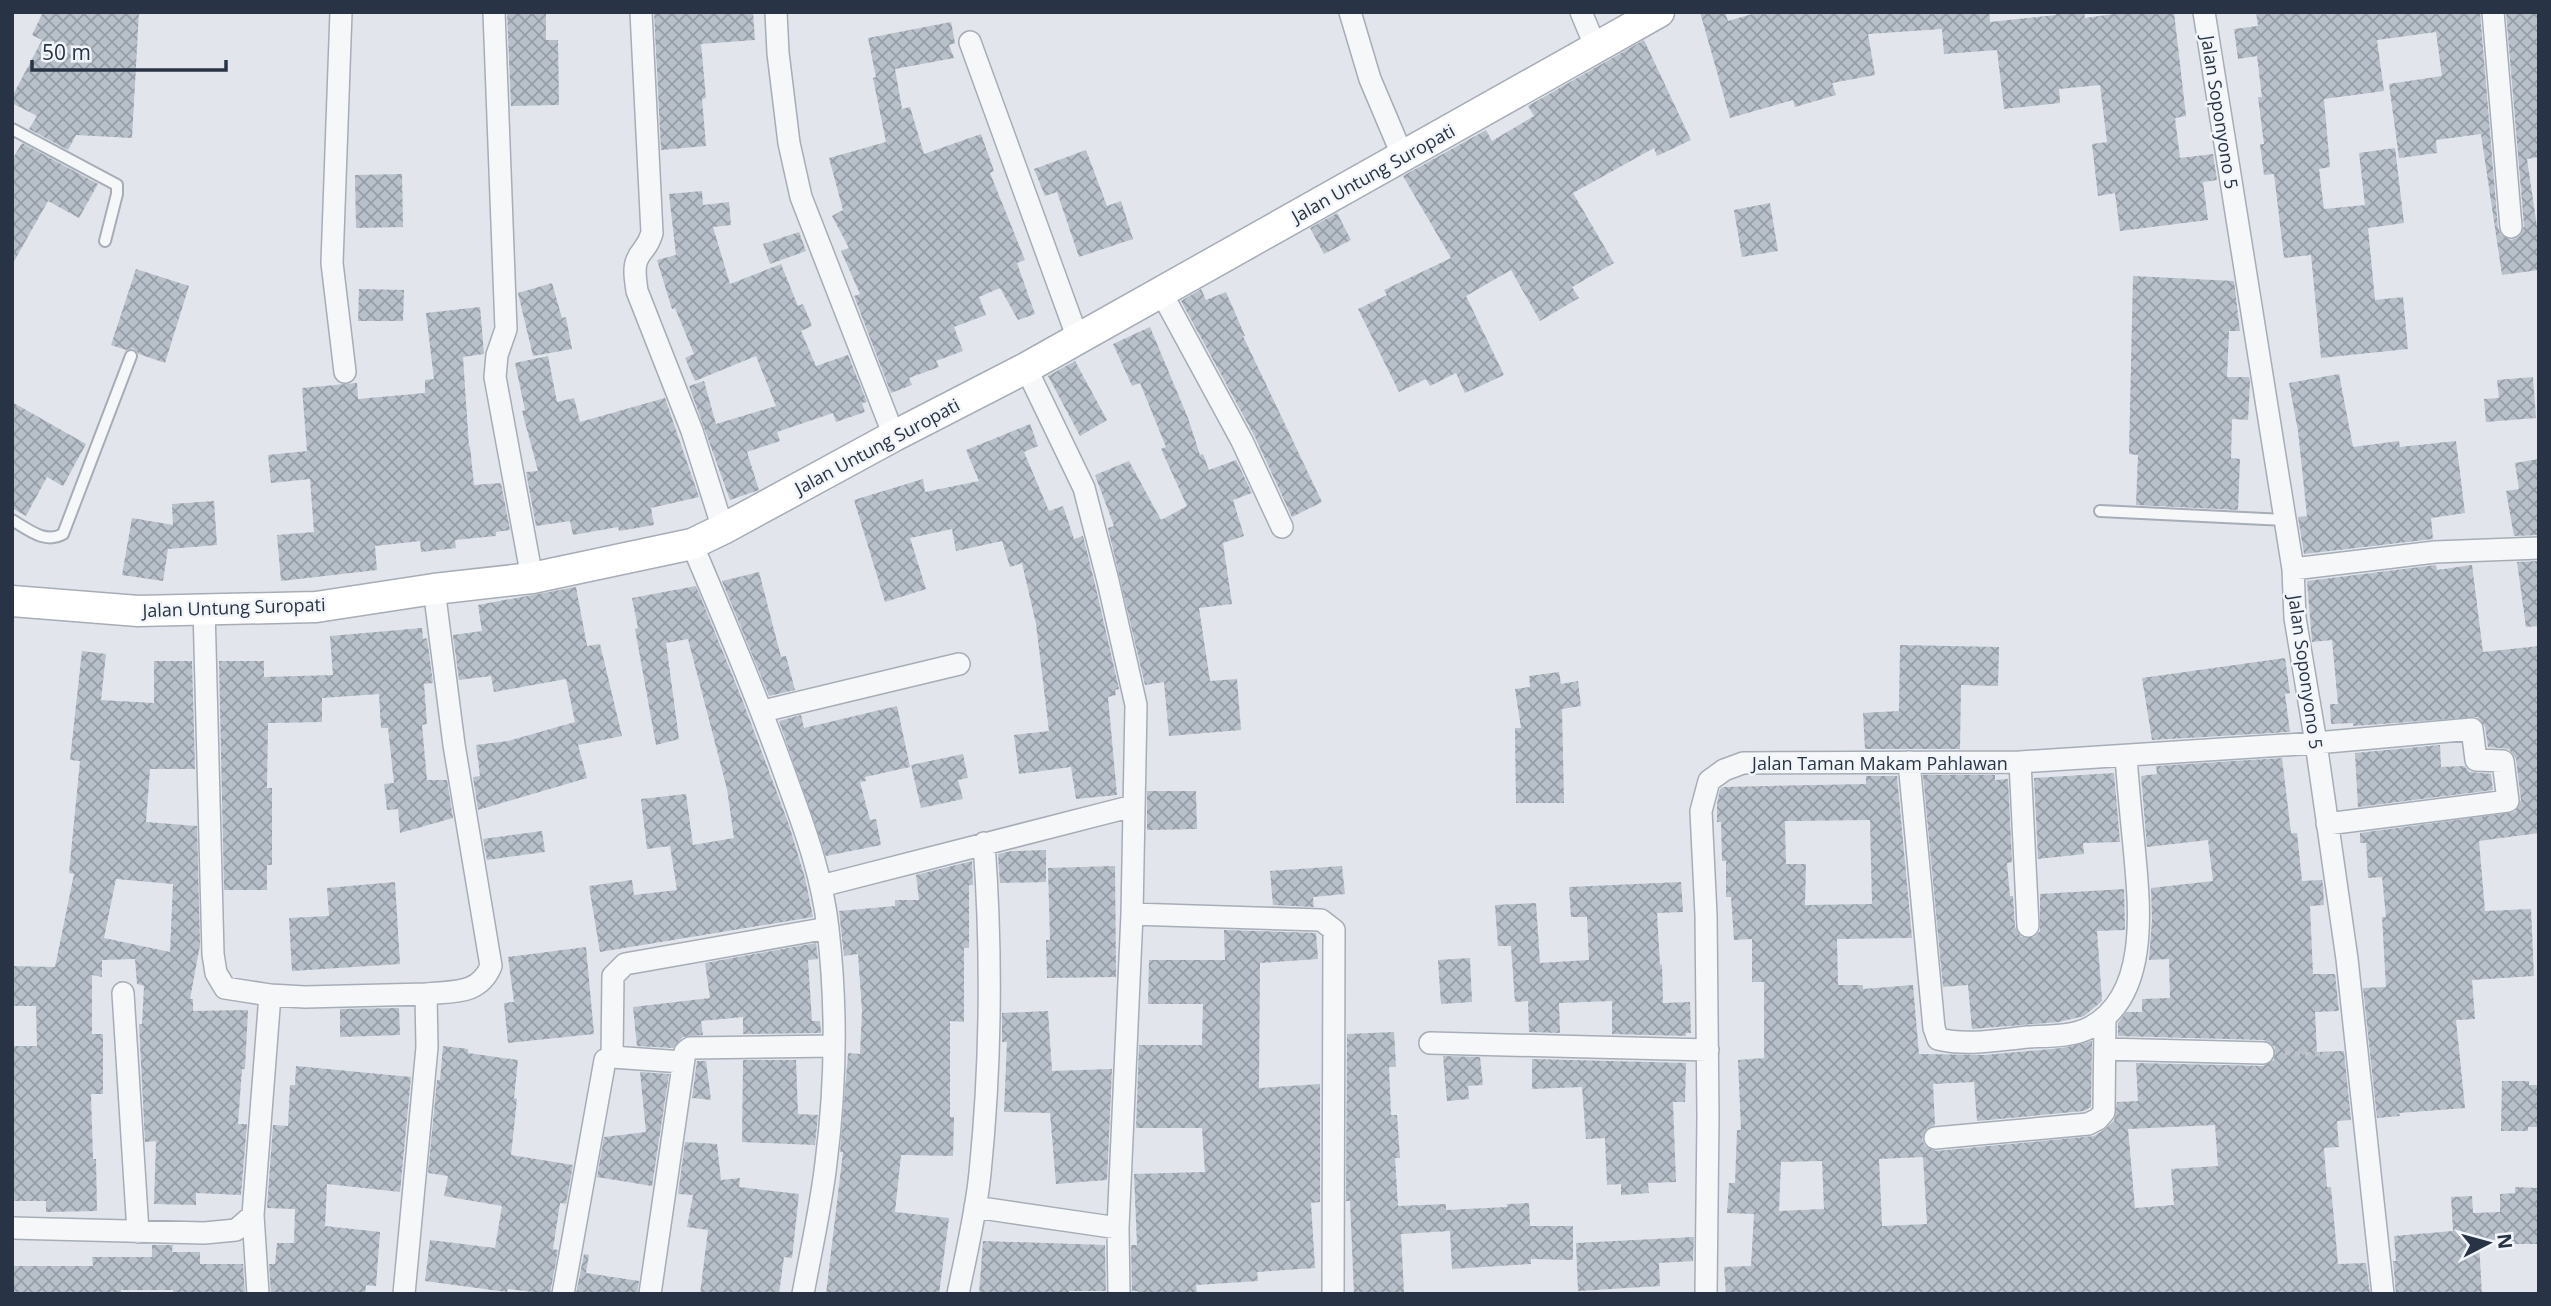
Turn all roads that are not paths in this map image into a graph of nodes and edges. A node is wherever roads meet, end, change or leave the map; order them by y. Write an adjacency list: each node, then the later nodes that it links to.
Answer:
1 (341, 12): 20 (street)
2 (494, 12): 30 (street)
3 (641, 12): 26 (street)
4 (776, 12): 21 (street)
5 (1350, 12): 13 (street)
6 (1581, 12): 11 (street)
7 (1659, 12): 11 (main road, Jalan Untung Suropati)
8 (2204, 12): 24 (street, Jalan Soponyono 5)
9 (2493, 12): 14 (street)
10 (971, 41): 17 (street)
11 (1596, 48): 13 (main road, Jalan Untung Suropati)
12 (13, 131): 15 (lane)
13 (1403, 156): 16 (main road, Jalan Untung Suropati)
14 (2511, 227)
15 (105, 241)
16 (1161, 292): 17 (main road, Jalan Untung Suropati); 25 (street)
17 (1078, 340): 19 (main road, Jalan Untung Suropati)
18 (131, 356): 23 (lane)
19 (1026, 368): 21 (main road, Jalan Untung Suropati); 40 (street)
20 (345, 372)
21 (894, 436): 26 (main road, Jalan Untung Suropati)
22 (2100, 511): 24 (lane)
23 (12, 520)
24 (2285, 520): 29 (street, Jalan Soponyono 5)
25 (1282, 527)
26 (723, 529): 27 (main road, Jalan Untung Suropati)
27 (692, 544): 30 (main road, Jalan Untung Suropati); 35 (street)
28 (2539, 548): 29 (street)
29 (2293, 569): 36 (street, Jalan Soponyono 5)
30 (532, 578): 31 (main road, Jalan Untung Suropati)
31 (434, 589): 33 (main road, Jalan Untung Suropati); 48 (street)
32 (12, 600): 33 (main road, Jalan Untung Suropati)
33 (204, 608): 49 (street)
34 (959, 664): 35 (street)
35 (763, 711): 43 (street)
36 (2316, 743): 37 (street, Jalan Taman Makam Pahlawan); 41 (street, Jalan Soponyono 5); 41 (street, Jalan Taman Makam Pahlawan)
37 (2126, 756): 39 (street, Jalan Taman Makam Pahlawan); 50 (street)
38 (1909, 762): 39 (street, Jalan Taman Makam Pahlawan); 50 (street); 54 (street, Jalan Taman Makam Pahlawan)
39 (2020, 762): 45 (street)
40 (1133, 806): 42 (street); 44 (street)
41 (2328, 824): 73 (street, Jalan Soponyono 5)
42 (984, 843): 43 (street); 59 (street)
43 (821, 886): 46 (street)
44 (1132, 914): 62 (street); 71 (street)
45 (2028, 926)
46 (828, 928): 52 (street); 56 (street)
47 (122, 993): 63 (street)
48 (426, 994): 49 (street); 66 (street)
49 (270, 995): 60 (street)
50 (2105, 1017): 53 (street)
51 (1430, 1043): 54 (street)
52 (834, 1045): 57 (street); 69 (street)
53 (2105, 1049): 55 (street); 58 (street)
54 (1708, 1050): 72 (street, Jalan Taman Makam Pahlawan)
55 (2263, 1053)
56 (612, 1057): 57 (street); 67 (street)
57 (683, 1062): 68 (street)
58 (1935, 1138)
59 (975, 1207): 62 (street); 70 (street)
60 (253, 1215): 63 (street); 65 (street)
61 (12, 1228): 63 (street)
62 (1118, 1228): 64 (street)
63 (138, 1233)
64 (1117, 1293)
65 (258, 1294)
66 (404, 1294)
67 (563, 1294)
68 (650, 1294)
69 (803, 1294)
70 (958, 1294)
71 (1332, 1294)
72 (1706, 1294)
73 (2383, 1294)

